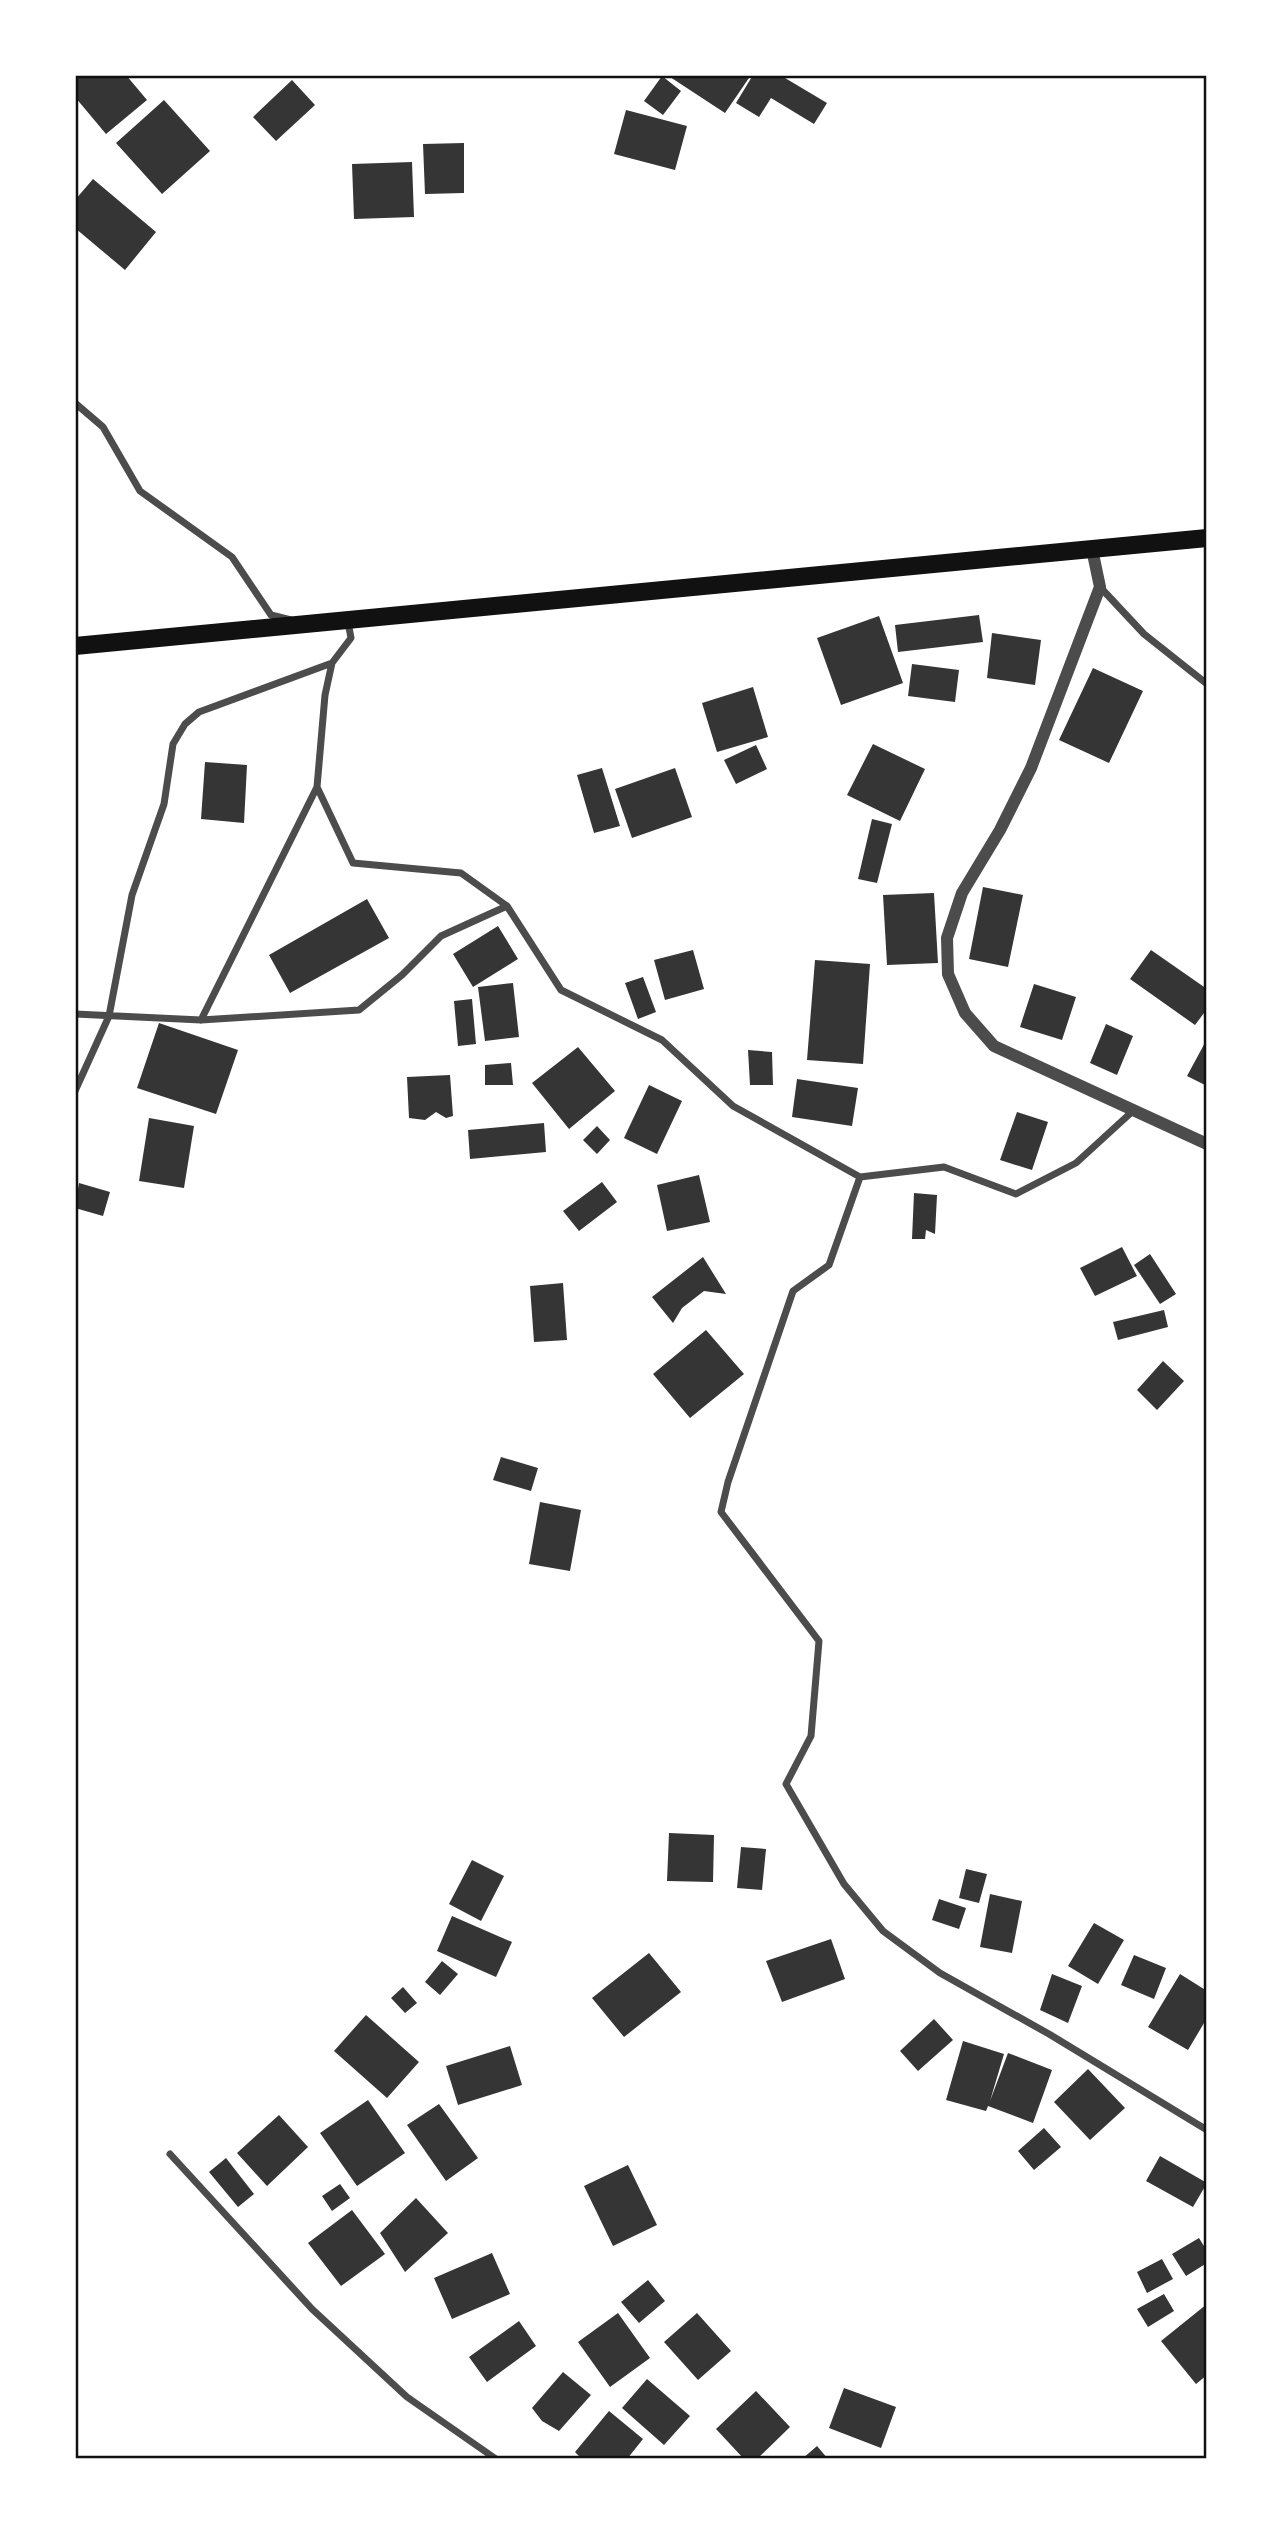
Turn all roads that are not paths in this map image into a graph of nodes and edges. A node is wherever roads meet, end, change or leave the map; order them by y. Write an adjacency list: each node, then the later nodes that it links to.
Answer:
1 (75, 403): 6 (street)
2 (1207, 538): 3 (main road)
3 (1092, 549): 4 (street); 5 (main road)
4 (1100, 587): 9 (street); 16 (street)
5 (348, 622): 6 (main road); 8 (street)
6 (309, 625): 7 (main road)
7 (75, 646)
8 (332, 663): 10 (street); 13 (street)
9 (1207, 684)
10 (317, 787): 11 (street); 14 (street)
11 (507, 906): 14 (street); 18 (street)
12 (75, 1014): 13 (street)
13 (109, 1016): 14 (street); 15 (street)
14 (201, 1020)
15 (75, 1091)
16 (1135, 1110): 17 (street); 18 (street)
17 (1207, 1144)
18 (860, 1177): 19 (street)
19 (1207, 2130)
20 (170, 2154): 21 (street)
21 (496, 2459)

